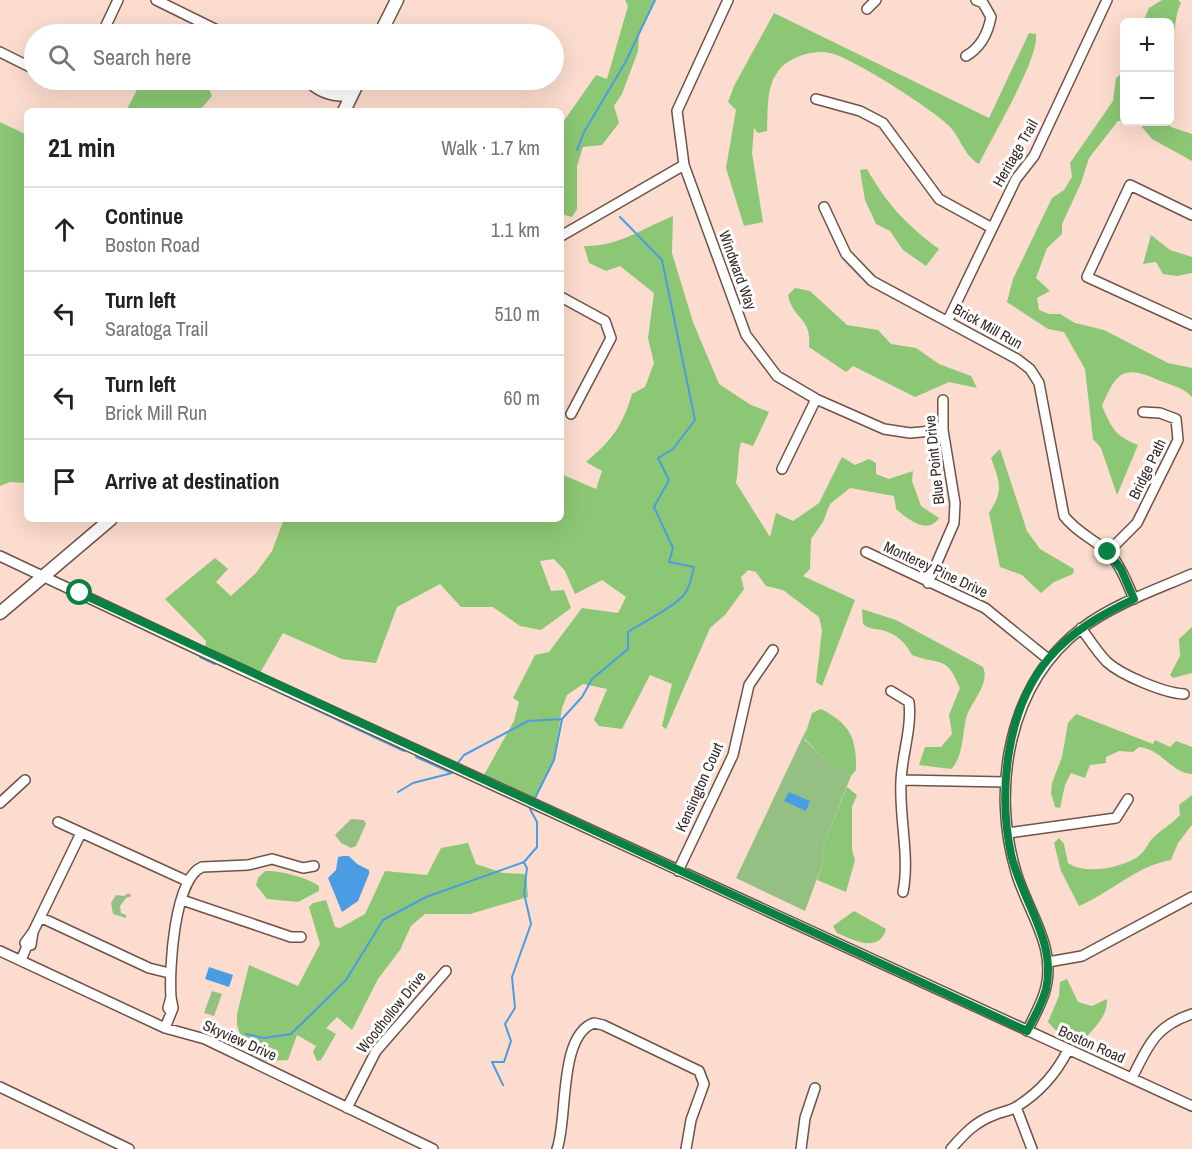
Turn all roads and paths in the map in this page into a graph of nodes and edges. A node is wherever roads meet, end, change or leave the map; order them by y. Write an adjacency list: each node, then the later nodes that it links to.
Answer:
1 (118, 0): 9 (street)
2 (156, 0): 10 (street)
3 (397, 0): 11 (main road)
4 (728, 0): 21 (street, Windward Way)
5 (876, 0): 8 (street)
6 (976, 0): 13 (street)
7 (1107, 0): 24 (street, Heritage Trail)
8 (867, 9)
9 (107, 24)
10 (205, 24)
11 (385, 24)
12 (0, 52): 14 (street)
13 (966, 56)
14 (24, 64)
15 (321, 90): 18 (street)
16 (341, 90): 18 (street)
17 (354, 90): 18 (main road)
18 (351, 96): 20 (main road)
19 (816, 99): 24 (street)
20 (345, 108)
21 (684, 165): 25 (street); 29 (street, Windward Way)
22 (824, 207): 27 (street, Brick Mill Run)
23 (1192, 215): 28 (street)
24 (992, 228): 27 (street, Heritage Trail)
25 (564, 234)
26 (564, 299): 32 (street)
27 (948, 320): 37 (street, Brick Mill Run)
28 (1192, 325)
29 (816, 399): 33 (street, Windward Way); 34 (street)
30 (943, 400): 33 (street, Blue Point Drive)
31 (1143, 412): 37 (street, Bridge Path)
32 (571, 414)
33 (943, 430): 41 (street, Blue Point Drive)
34 (782, 469)
35 (108, 522): 40 (main road)
36 (866, 552): 41 (street, Monterey Pine Drive)
37 (1108, 552): 42 (street, Brick Mill Run)
38 (0, 556): 40 (street, Boston Road)
39 (1192, 574): 42 (street)
40 (44, 577): 43 (main road); 58 (street, Boston Road)
41 (928, 583): 46 (street, Monterey Pine Drive)
42 (1134, 599): 44 (street)
43 (0, 613)
44 (1081, 628): 46 (street); 48 (street)
45 (773, 650): 58 (street, Kensington Court)
46 (1048, 659): 51 (street)
47 (891, 691): 50 (street)
48 (1184, 694)
49 (26, 780): 53 (street)
50 (901, 780): 51 (street); 60 (street)
51 (1006, 782): 56 (street)
52 (1128, 799): 56 (street)
53 (0, 803)
54 (58, 822): 55 (street)
55 (81, 833): 59 (street); 63 (street)
56 (1008, 833): 67 (street)
57 (314, 866): 59 (street)
58 (678, 871): 72 (street, Boston Road)
59 (187, 881): 62 (street)
60 (903, 892)
61 (1192, 897): 67 (street)
62 (182, 900): 64 (street); 69 (street)
63 (42, 918): 66 (street); 69 (street)
64 (301, 937)
65 (0, 951): 66 (street, Skyview Drive)
66 (21, 960): 71 (street, Skyview Drive)
67 (1048, 962): 72 (street)
68 (446, 971): 79 (street, Woodhollow Drive)
69 (169, 973): 71 (street)
70 (1192, 1014): 74 (street)
71 (165, 1028): 79 (street, Skyview Drive)
72 (1027, 1031): 73 (street, Boston Road)
73 (1068, 1050): 74 (street, Boston Road); 78 (street)
74 (1132, 1078): 77 (street, Boston Road)
75 (0, 1087): 80 (street)
76 (815, 1088): 84 (street)
77 (1192, 1106)
78 (1016, 1107): 85 (street); 86 (street)
79 (347, 1108): 81 (street, Skyview Drive)
80 (129, 1149)
81 (433, 1149)
82 (558, 1149): 83 (street)
83 (686, 1149)
84 (801, 1149)
85 (951, 1149)
86 (1032, 1149)

